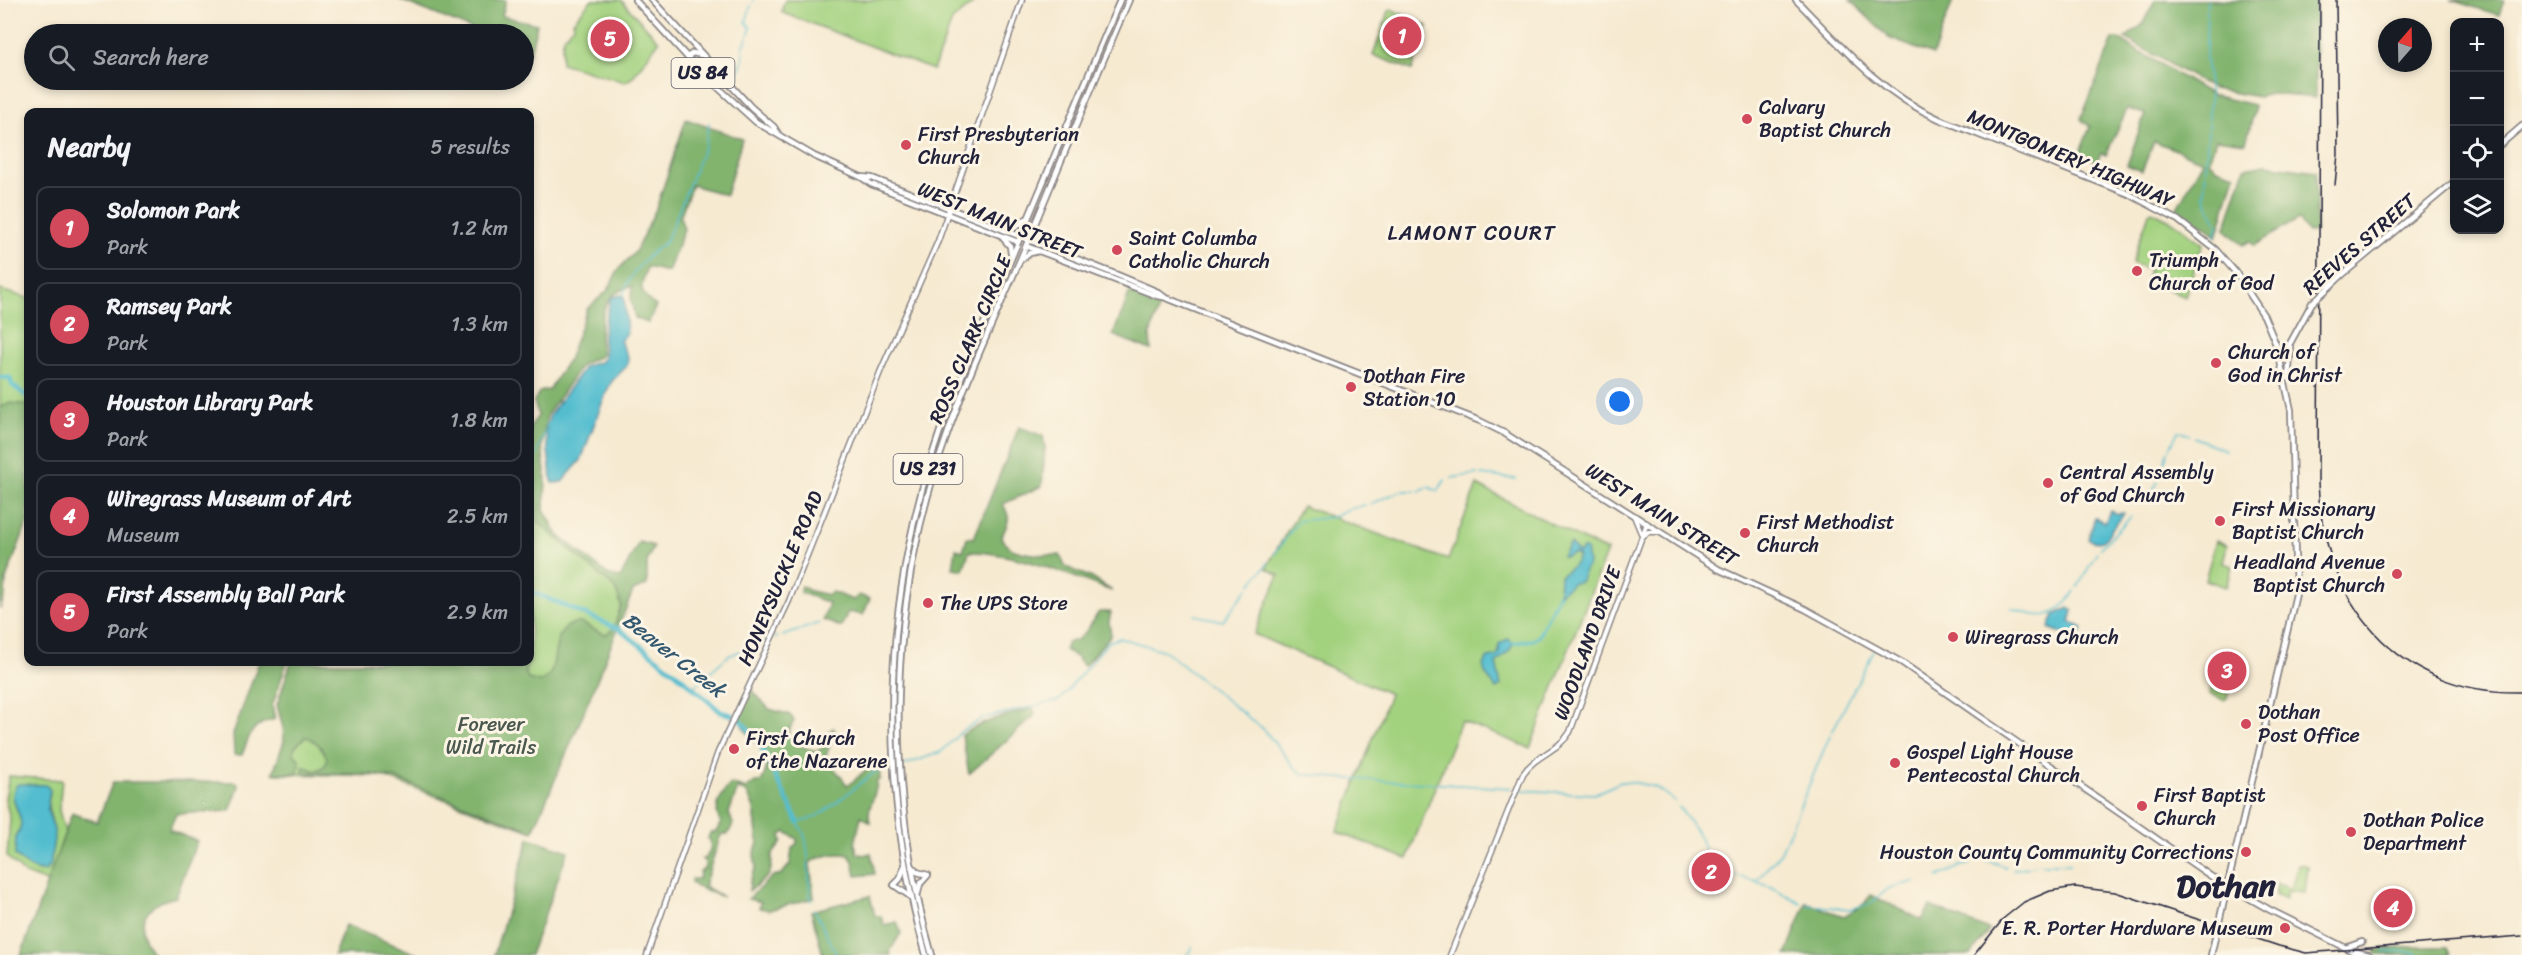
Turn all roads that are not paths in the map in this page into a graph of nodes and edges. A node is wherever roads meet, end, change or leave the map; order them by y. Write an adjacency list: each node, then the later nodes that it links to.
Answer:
1 (635, 0): 8 (main road, WEST MAIN STREET / US 84)
2 (652, 0): 7 (main road, WEST MAIN STREET / US 84)
3 (1022, 0): 27 (main road, HONEYSUCKLE ROAD)
4 (1120, 0): 11 (main road, ROSS CLARK CIRCLE)
5 (1129, 0): 13 (main road, ROSS CLARK CIRCLE)
6 (1796, 0): 43 (main road, MONTGOMERY HIGHWAY)
7 (696, 47): 8 (main road); 9 (main road, WEST MAIN STREET / US 84)
8 (681, 50): 10 (main road, WEST MAIN STREET / US 84)
9 (704, 56): 10 (main road); 14 (main road, WEST MAIN STREET / US 84)
10 (687, 57): 17 (main road, WEST MAIN STREET / US 84)
11 (1090, 73): 12 (main road, ROSS CLARK CIRCLE); 13 (main road)
12 (1086, 83): 15 (main road); 18 (main road, ROSS CLARK CIRCLE)
13 (1093, 85): 15 (main road, ROSS CLARK CIRCLE)
14 (738, 94): 16 (main road, WEST MAIN STREET / US 84); 17 (main road)
15 (1089, 94): 21 (main road, ROSS CLARK CIRCLE)
16 (743, 98): 17 (main road); 22 (main road, WEST MAIN STREET / US 84)
17 (733, 100): 22 (main road, WEST MAIN STREET / US 84)
18 (1070, 119): 20 (main road, ROSS CLARK CIRCLE); 21 (main road)
19 (2522, 126): 23 (main road)
20 (1063, 134): 24 (main road); 29 (main road, ROSS CLARK CIRCLE)
21 (1072, 134): 24 (main road, ROSS CLARK CIRCLE)
22 (779, 135): 25 (main road, WEST MAIN STREET / US 84)
23 (2504, 141)
24 (1068, 146): 30 (main road, ROSS CLARK CIRCLE)
25 (861, 177): 27 (main road, WEST MAIN STREET / US 84); 28 (main road, WEST MAIN STREET / US 84)
26 (2450, 185): 44 (main road, REEVES STREET, bridge)
27 (950, 208): 28 (main road, HONEYSUCKLE ROAD); 31 (main road, WEST MAIN STREET / US 84)
28 (948, 214): 32 (main road, WEST MAIN STREET / US 84); 66 (main road, HONEYSUCKLE ROAD)
29 (1028, 217): 31 (main road); 33 (main road, ROSS CLARK CIRCLE / US 231)
30 (1035, 224): 34 (main road, ROSS CLARK CIRCLE); 36 (main road)
31 (1004, 230): 33 (main road, WEST MAIN STREET)
32 (1002, 236): 35 (main road, WEST MAIN STREET / US 84); 39 (main road)
33 (1020, 236): 34 (main road, WEST MAIN STREET); 35 (main road, ROSS CLARK CIRCLE / US 231)
34 (1028, 239): 36 (main road, WEST MAIN STREET); 37 (main road, ROSS CLARK CIRCLE)
35 (1017, 242): 37 (main road, WEST MAIN STREET / US 84); 39 (main road, ROSS CLARK CIRCLE / US 231)
36 (1044, 245): 41 (main road, WEST MAIN STREET)
37 (1026, 246): 38 (main road, WEST MAIN STREET); 40 (main road, ROSS CLARK CIRCLE / US 231)
38 (1039, 251): 40 (main road); 41 (main road, WEST MAIN STREET)
39 (1011, 256): 42 (main road, ROSS CLARK CIRCLE / US 231)
40 (1020, 260): 46 (main road, ROSS CLARK CIRCLE / US 231)
41 (1164, 297): 50 (main road, WEST MAIN STREET)
42 (976, 342): 45 (main road, ROSS CLARK CIRCLE / US 231); 46 (main road)
43 (2277, 347): 44 (main road); 47 (main road, MONTGOMERY HIGHWAY)
44 (2290, 348): 47 (main road, REEVES STREET); 49 (main road, REEVES STREET)
45 (972, 351): 48 (main road); 54 (main road, ROSS CLARK CIRCLE / US 231)
46 (979, 353): 48 (main road, ROSS CLARK CIRCLE / US 231)
47 (2281, 358): 49 (main road, MONTGOMERY HIGHWAY)
48 (976, 361): 55 (main road, ROSS CLARK CIRCLE / US 231)
49 (2287, 384): 60 (main road)
50 (1634, 515): 51 (main road, WEST MAIN STREET); 53 (main road)
51 (1647, 524): 52 (main road, WEST MAIN STREET); 53 (main road, WOODLAND DRIVE)
52 (1660, 532): 53 (main road); 60 (main road, WEST MAIN STREET)
53 (1642, 537): 69 (main road, WOODLAND DRIVE)
54 (891, 720): 55 (main road); 56 (main road, ROSS CLARK CIRCLE / US 231)
55 (899, 728): 57 (main road, ROSS CLARK CIRCLE / US 231)
56 (891, 733): 57 (main road); 58 (main road, ROSS CLARK CIRCLE / US 231)
57 (899, 743): 59 (main road, ROSS CLARK CIRCLE / US 231)
58 (904, 864): 61 (main road, ROSS CLARK CIRCLE / US 231); 61 (main road)
59 (911, 864): 62 (main road, ROSS CLARK CIRCLE / US 231); 62 (main road)
60 (2228, 886): 64 (main road, WEST MAIN STREET); 70 (main road, bridge)
61 (911, 897): 67 (main road, ROSS CLARK CIRCLE / US 231)
62 (917, 897): 68 (main road, ROSS CLARK CIRCLE / US 231)
63 (2362, 942): 64 (main road)
64 (2345, 947): 65 (main road, WEST MAIN STREET)
65 (2358, 954): 71 (main road, WEST MAIN STREET)
66 (646, 955)
67 (926, 955)
68 (932, 955)
69 (1450, 955)
70 (2211, 955)
71 (2368, 955)

